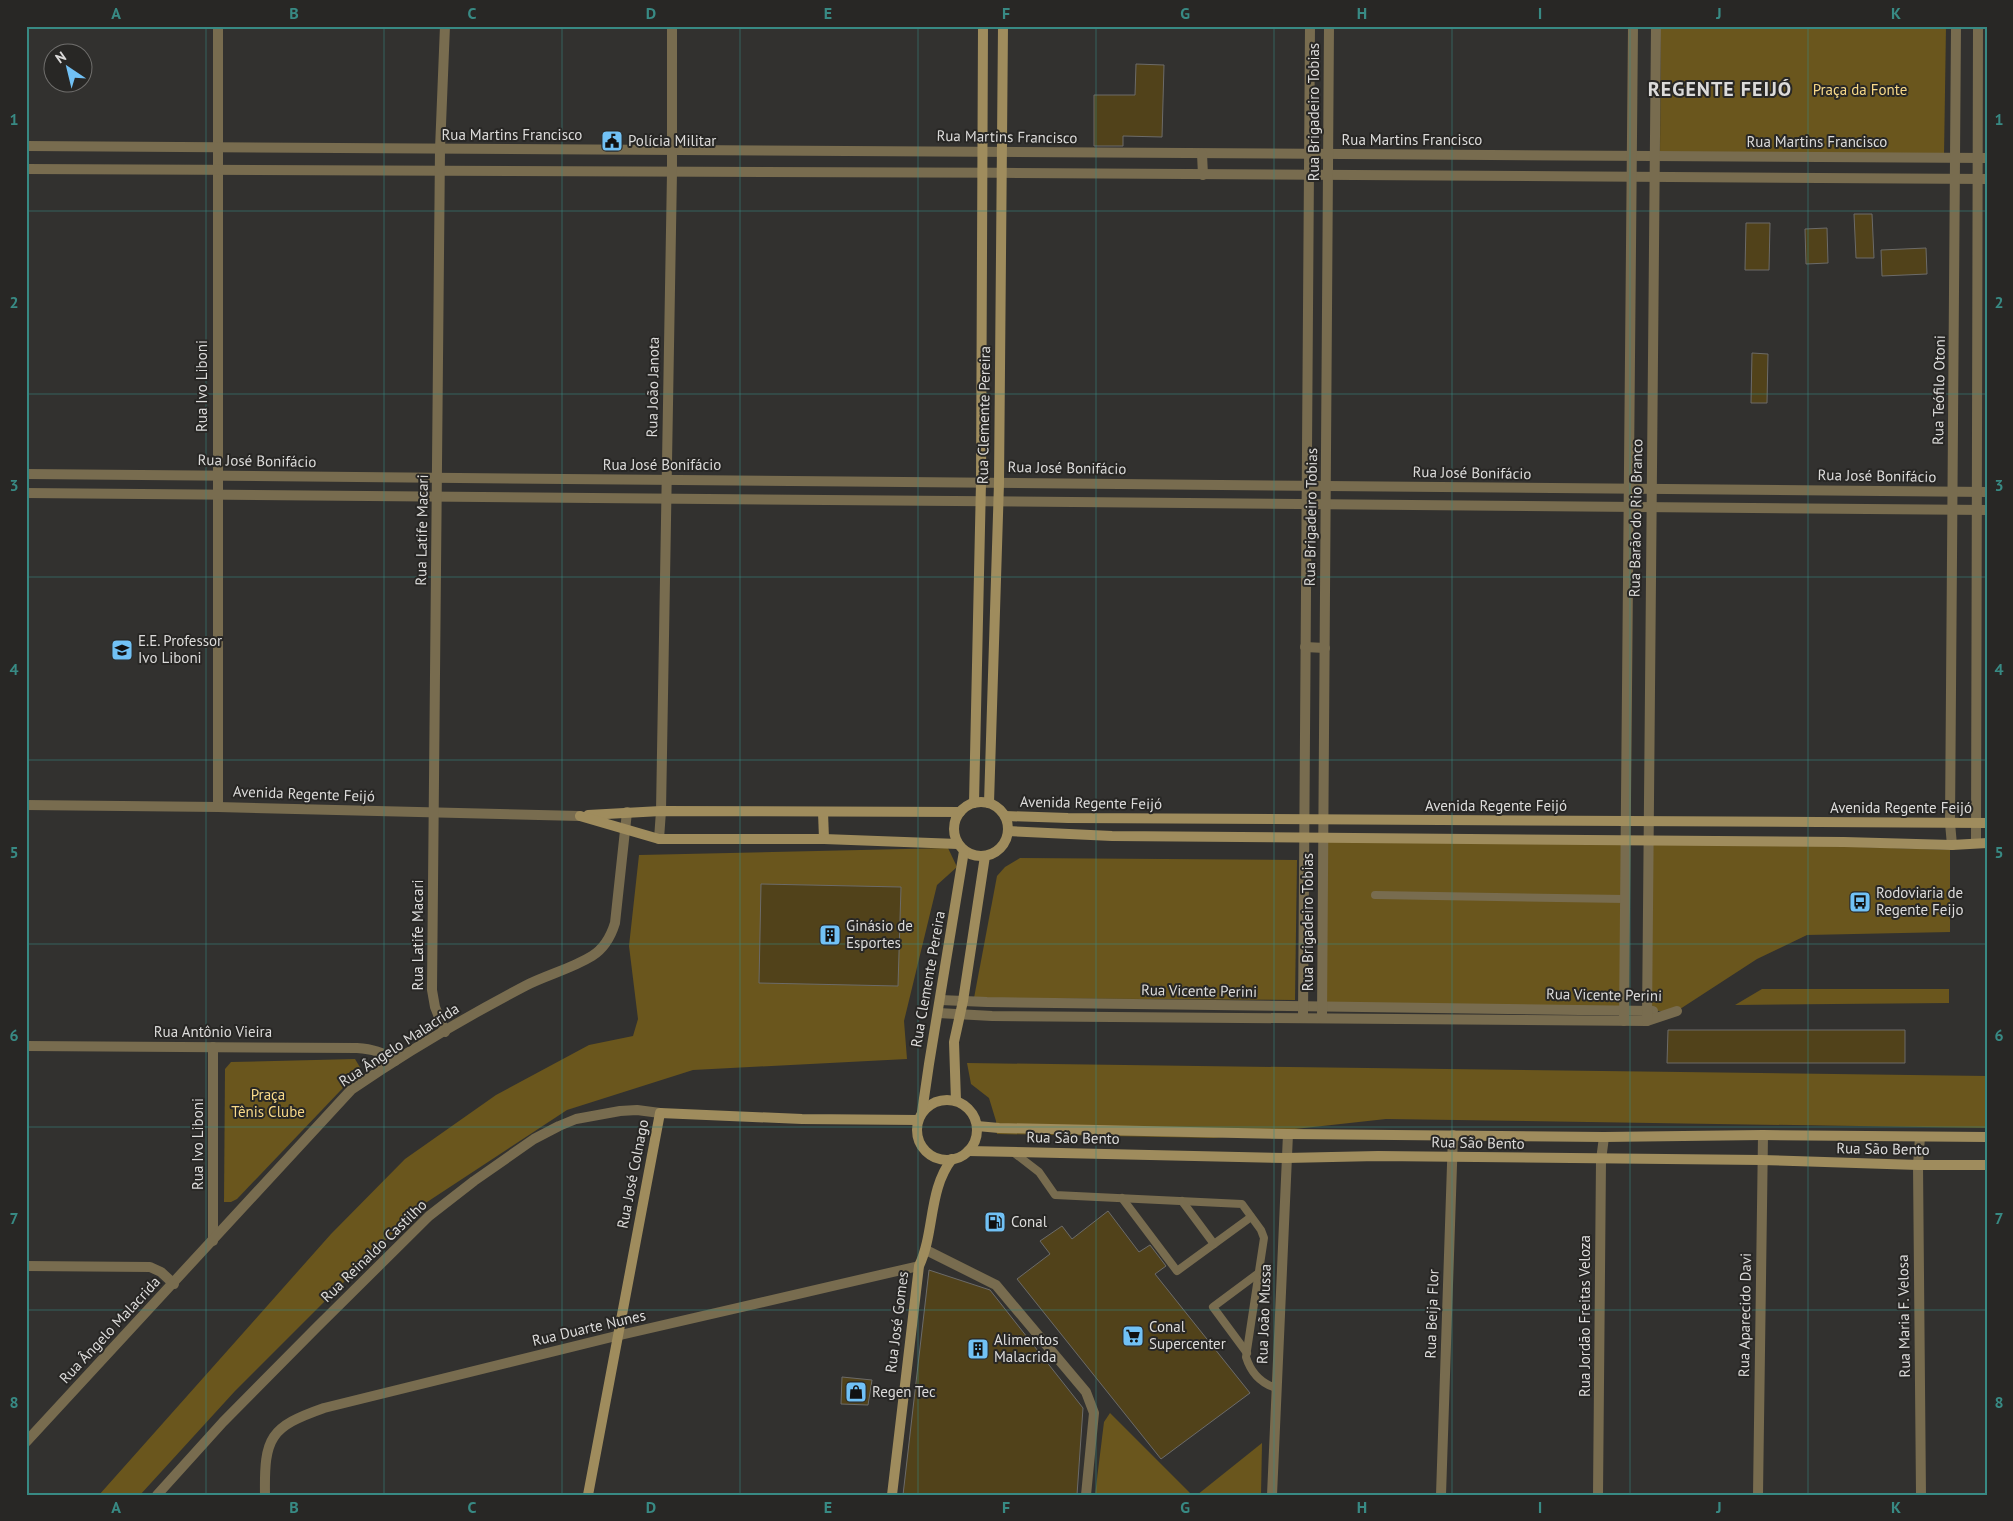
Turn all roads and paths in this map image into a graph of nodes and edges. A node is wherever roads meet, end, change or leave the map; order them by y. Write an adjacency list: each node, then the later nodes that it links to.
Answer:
1 (218, 26): 13 (street, Rua Ivo Liboni)
2 (445, 26): 14 (street, Rua Latife Macari)
3 (672, 26): 15 (street, Rua João Janota)
4 (983, 26): 16 (street, Rua Clemente Pereira)
5 (1003, 26): 17 (street, Rua Clemente Pereira)
6 (1310, 26): 19 (street, Rua Brigadeiro Tobias)
7 (1330, 26): 20 (street, Rua Brigadeiro Tobias)
8 (1633, 26): 21 (street, Rua Barão do Rio Branco)
9 (1656, 26): 22 (street, Rua Barão do Rio Branco)
10 (1956, 26): 23 (street, Rua Teófilo Otoni)
11 (1978, 26): 24 (street)
12 (26, 146): 13 (street, Rua Martins Francisco)
13 (217, 148): 14 (street, Rua Martins Francisco); 26 (street, Rua Ivo Liboni)
14 (440, 149): 15 (street, Rua Martins Francisco); 27 (street, Rua Latife Macari)
15 (672, 150): 16 (street, Rua Martins Francisco); 28 (street, Rua João Janota)
16 (982, 151): 17 (street, Rua Martins Francisco); 29 (street, Rua Clemente Pereira)
17 (1002, 152): 18 (street, Rua Martins Francisco); 30 (street, Rua Clemente Pereira)
18 (1202, 154): 19 (street, Rua Martins Francisco); 31 (street)
19 (1309, 154): 20 (street, Rua Martins Francisco); 32 (street, Rua Brigadeiro Tobias)
20 (1328, 154): 21 (street, Rua Martins Francisco); 33 (street, Rua Brigadeiro Tobias)
21 (1631, 156): 22 (street, Rua Martins Francisco); 34 (street, Rua Barão do Rio Branco)
22 (1655, 156): 23 (street, Rua Martins Francisco); 35 (street, Rua Barão do Rio Branco)
23 (1955, 158): 24 (street, Rua Martins Francisco); 36 (street, Rua Teófilo Otoni)
24 (1982, 158): 37 (street)
25 (26, 169): 26 (street)
26 (217, 169): 27 (street); 40 (street, Rua Ivo Liboni)
27 (440, 170): 28 (street); 41 (street, Rua Latife Macari)
28 (672, 172): 29 (street); 42 (street, Rua João Janota)
29 (983, 172): 30 (street); 43 (street, Rua Clemente Pereira)
30 (1002, 173): 31 (street); 44 (street, Rua Clemente Pereira)
31 (1203, 175): 32 (street)
32 (1310, 175): 33 (street); 45 (street, Rua Brigadeiro Tobias)
33 (1329, 175): 34 (street); 46 (street, Rua Brigadeiro Tobias)
34 (1632, 177): 35 (street); 47 (street, Rua Barão do Rio Branco)
35 (1655, 177): 36 (street); 48 (street, Rua Barão do Rio Branco)
36 (1956, 179): 37 (street); 49 (street, Rua Teófilo Otoni)
37 (1983, 179): 50 (street)
38 (26, 474): 39 (street, Rua José Bonifácio)
39 (78, 474): 40 (street, Rua José Bonifácio); 52 (street)
40 (217, 476): 41 (street, Rua José Bonifácio); 53 (street, Rua Ivo Liboni)
41 (438, 478): 42 (street, Rua José Bonifácio); 54 (street, Rua Latife Macari)
42 (666, 480): 43 (street, Rua José Bonifácio); 55 (street, Rua João Janota)
43 (980, 482): 44 (street, Rua José Bonifácio); 56 (street, Rua Clemente Pereira)
44 (999, 483): 45 (street, Rua José Bonifácio); 57 (street, Rua Clemente Pereira)
45 (1306, 486): 46 (street, Rua José Bonifácio); 58 (street, Rua Brigadeiro Tobias)
46 (1326, 486): 47 (street, Rua José Bonifácio); 59 (street, Rua Brigadeiro Tobias)
47 (1628, 489): 48 (street, Rua José Bonifácio); 60 (street, Rua Barão do Rio Branco)
48 (1652, 489): 49 (street, Rua José Bonifácio); 61 (street, Rua Barão do Rio Branco)
49 (1953, 492): 50 (street, Rua José Bonifácio); 62 (street, Rua Teófilo Otoni)
50 (1982, 492): 63 (street)
51 (26, 493): 52 (street)
52 (79, 493): 53 (street)
53 (216, 494): 54 (street); 69 (street, Rua Ivo Liboni)
54 (437, 496): 55 (street); 74 (street, Rua Latife Macari)
55 (665, 498): 56 (street); 70 (street, Rua João Janota)
56 (980, 500): 57 (street); 66 (street, Rua Clemente Pereira)
57 (998, 501): 58 (street); 67 (street, Rua Clemente Pereira)
58 (1306, 504): 59 (street); 64 (street, Rua Brigadeiro Tobias)
59 (1325, 504): 60 (street); 65 (street, Rua Brigadeiro Tobias)
60 (1628, 507): 61 (street); 81 (street, Rua Barão do Rio Branco)
61 (1651, 507): 62 (street); 82 (street, Rua Barão do Rio Branco)
62 (1952, 510): 63 (street); 84 (street, Rua Teófilo Otoni)
63 (1982, 510): 85 (street)
64 (1305, 648): 65 (street); 79 (street, Rua Brigadeiro Tobias)
65 (1325, 648): 80 (street, Rua Brigadeiro Tobias)
66 (974, 803): 67 (street); 73 (street)
67 (989, 804): 76 (street)
68 (26, 805): 69 (street, Avenida Regente Feijó)
69 (218, 807): 74 (street, Avenida Regente Feijó)
70 (661, 810): 71 (street, Avenida Regente Feijó); 72 (street, Avenida Regente Feijó); 92 (street, Rua João Janota)
71 (628, 812): 75 (street, Avenida Regente Feijó); 86 (street, Rua Ângelo Malacrida)
72 (823, 812): 73 (street, Avenida Regente Feijó); 93 (street)
73 (960, 812): 99 (street)
74 (434, 813): 75 (street, Avenida Regente Feijó); 112 (street, Rua Latife Macari)
75 (580, 816): 86 (street, Avenida Regente Feijó)
76 (1005, 816): 77 (street, Avenida Regente Feijó); 87 (street)
77 (1113, 819): 78 (street, Avenida Regente Feijó); 88 (street)
78 (1202, 819): 79 (street, Avenida Regente Feijó); 89 (street)
79 (1304, 820): 80 (street, Avenida Regente Feijó); 90 (street, Rua Brigadeiro Tobias)
80 (1324, 820): 81 (street, Avenida Regente Feijó); 91 (street, Rua Brigadeiro Tobias)
81 (1626, 821): 82 (street, Avenida Regente Feijó); 94 (street, Rua Barão do Rio Branco)
82 (1649, 821): 83 (street, Avenida Regente Feijó); 95 (street, Rua Barão do Rio Branco)
83 (1846, 822): 84 (street, Avenida Regente Feijó); 96 (street)
84 (1950, 823): 85 (street, Avenida Regente Feijó); 98 (street, Rua Teófilo Otoni)
85 (1982, 823): 97 (street)
86 (626, 828): 92 (street, Avenida Regente Feijó); 112 (street, Rua Ângelo Malacrida)
87 (1008, 831): 88 (street, Avenida Regente Feijó); 100 (street)
88 (1112, 836): 89 (street, Avenida Regente Feijó)
89 (1201, 836): 90 (street, Avenida Regente Feijó)
90 (1304, 837): 91 (street, Avenida Regente Feijó); 105 (street, Rua Brigadeiro Tobias)
91 (1324, 838): 94 (street, Avenida Regente Feijó); 107 (street, Rua Brigadeiro Tobias)
92 (659, 839): 93 (street, Avenida Regente Feijó)
93 (824, 839): 99 (street, Avenida Regente Feijó)
94 (1625, 840): 95 (street, Avenida Regente Feijó); 102 (street, Rua Barão do Rio Branco)
95 (1649, 840): 96 (street, Avenida Regente Feijó); 110 (street, Rua Barão do Rio Branco)
96 (1844, 842): 98 (street, Avenida Regente Feijó)
97 (1981, 843): 98 (street, Avenida Regente Feijó)
98 (1952, 845)
99 (961, 847): 100 (street); 103 (street, Rua Clemente Pereira)
100 (985, 856): 104 (street)
101 (1375, 895): 102 (lane)
102 (1625, 899): 109 (street, Rua Barão do Rio Branco)
103 (940, 1000): 104 (street, Rua Vicente Perini); 106 (street, Rua Clemente Pereira)
104 (963, 1001): 105 (street, Rua Vicente Perini); 108 (street)
105 (1303, 1007): 107 (street, Rua Vicente Perini); 111 (street, Rua Brigadeiro Tobias)
106 (938, 1013): 108 (street, Rua Vicente Perini); 118 (street, Rua Clemente Pereira)
107 (1322, 1013): 109 (street, Rua Vicente Perini); 111 (street, Rua Vicente Perini)
108 (960, 1014): 111 (street, Rua Vicente Perini); 116 (street)
109 (1624, 1016): 110 (street, Rua Vicente Perini)
110 (1647, 1016)
111 (1302, 1018)
112 (444, 1032): 115 (street, Rua Ângelo Malacrida)
113 (26, 1046): 114 (street, Rua Antônio Vieira)
114 (213, 1047): 115 (street, Rua Antônio Vieira); 138 (street, Rua Ivo Liboni)
115 (396, 1061): 138 (street, Rua Ângelo Malacrida)
116 (956, 1101): 118 (street); 119 (street)
117 (660, 1113): 118 (street, Rua José Colnago); 145 (street, Rua José Colnago); 149 (street, Rua Reinaldo Castilho)
118 (920, 1116): 130 (street)
119 (977, 1126): 120 (street, Rua São Bento); 126 (street)
120 (1288, 1134): 121 (street, Rua São Bento); 128 (street, Rua João Mussa)
121 (1454, 1135): 123 (street, Rua São Bento); 129 (street, Rua Beija Flor)
122 (1763, 1135): 123 (street, Rua São Bento); 124 (street, Rua São Bento); 132 (street, Rua Aparecido Davi)
123 (1604, 1137): 131 (street, Rua Jordão Freitas Veloza)
124 (1920, 1137): 125 (street, Rua São Bento); 133 (street, Rua Maria F. Velosa)
125 (1987, 1137)
126 (968, 1151): 127 (street, Rua São Bento); 130 (street)
127 (1013, 1152): 128 (street, Rua São Bento); 135 (lane)
128 (1286, 1158): 129 (street, Rua São Bento); 147 (street, Rua João Mussa)
129 (1453, 1158): 131 (street, Rua São Bento); 155 (street, Rua Beija Flor)
130 (952, 1159): 140 (street, Rua José Gomes)
131 (1601, 1160): 132 (street, Rua São Bento); 156 (street, Rua Jordão Freitas Veloza)
132 (1762, 1160): 133 (street, Rua São Bento); 157 (street, Rua Aparecido Davi)
133 (1918, 1165): 134 (street, Rua São Bento); 158 (street, Rua Maria F. Velosa)
134 (1987, 1165)
135 (1122, 1198): 136 (lane); 139 (lane)
136 (1182, 1201): 137 (lane); 139 (lane)
137 (1251, 1217): 139 (lane); 143 (lane)
138 (213, 1241): 144 (street, Rua Ângelo Malacrida)
139 (1214, 1244)
140 (926, 1250): 142 (street, Rua José Gomes); 153 (street)
141 (26, 1266): 144 (street)
142 (918, 1266): 145 (street, Rua Duarte Nunes); 152 (street, Rua José Gomes)
143 (1260, 1272): 146 (lane); 146 (lane)
144 (174, 1284): 148 (street, Rua Ângelo Malacrida)
145 (616, 1336): 150 (street, Rua Duarte Nunes); 151 (street, Rua José Colnago)
146 (1247, 1353): 147 (lane)
147 (1276, 1388): 154 (street, Rua João Mussa)
148 (26, 1442)
149 (157, 1495)
150 (264, 1495)
151 (588, 1495)
152 (892, 1495)
153 (1086, 1495)
154 (1272, 1495)
155 (1441, 1495)
156 (1598, 1495)
157 (1758, 1495)
158 (1921, 1495)

